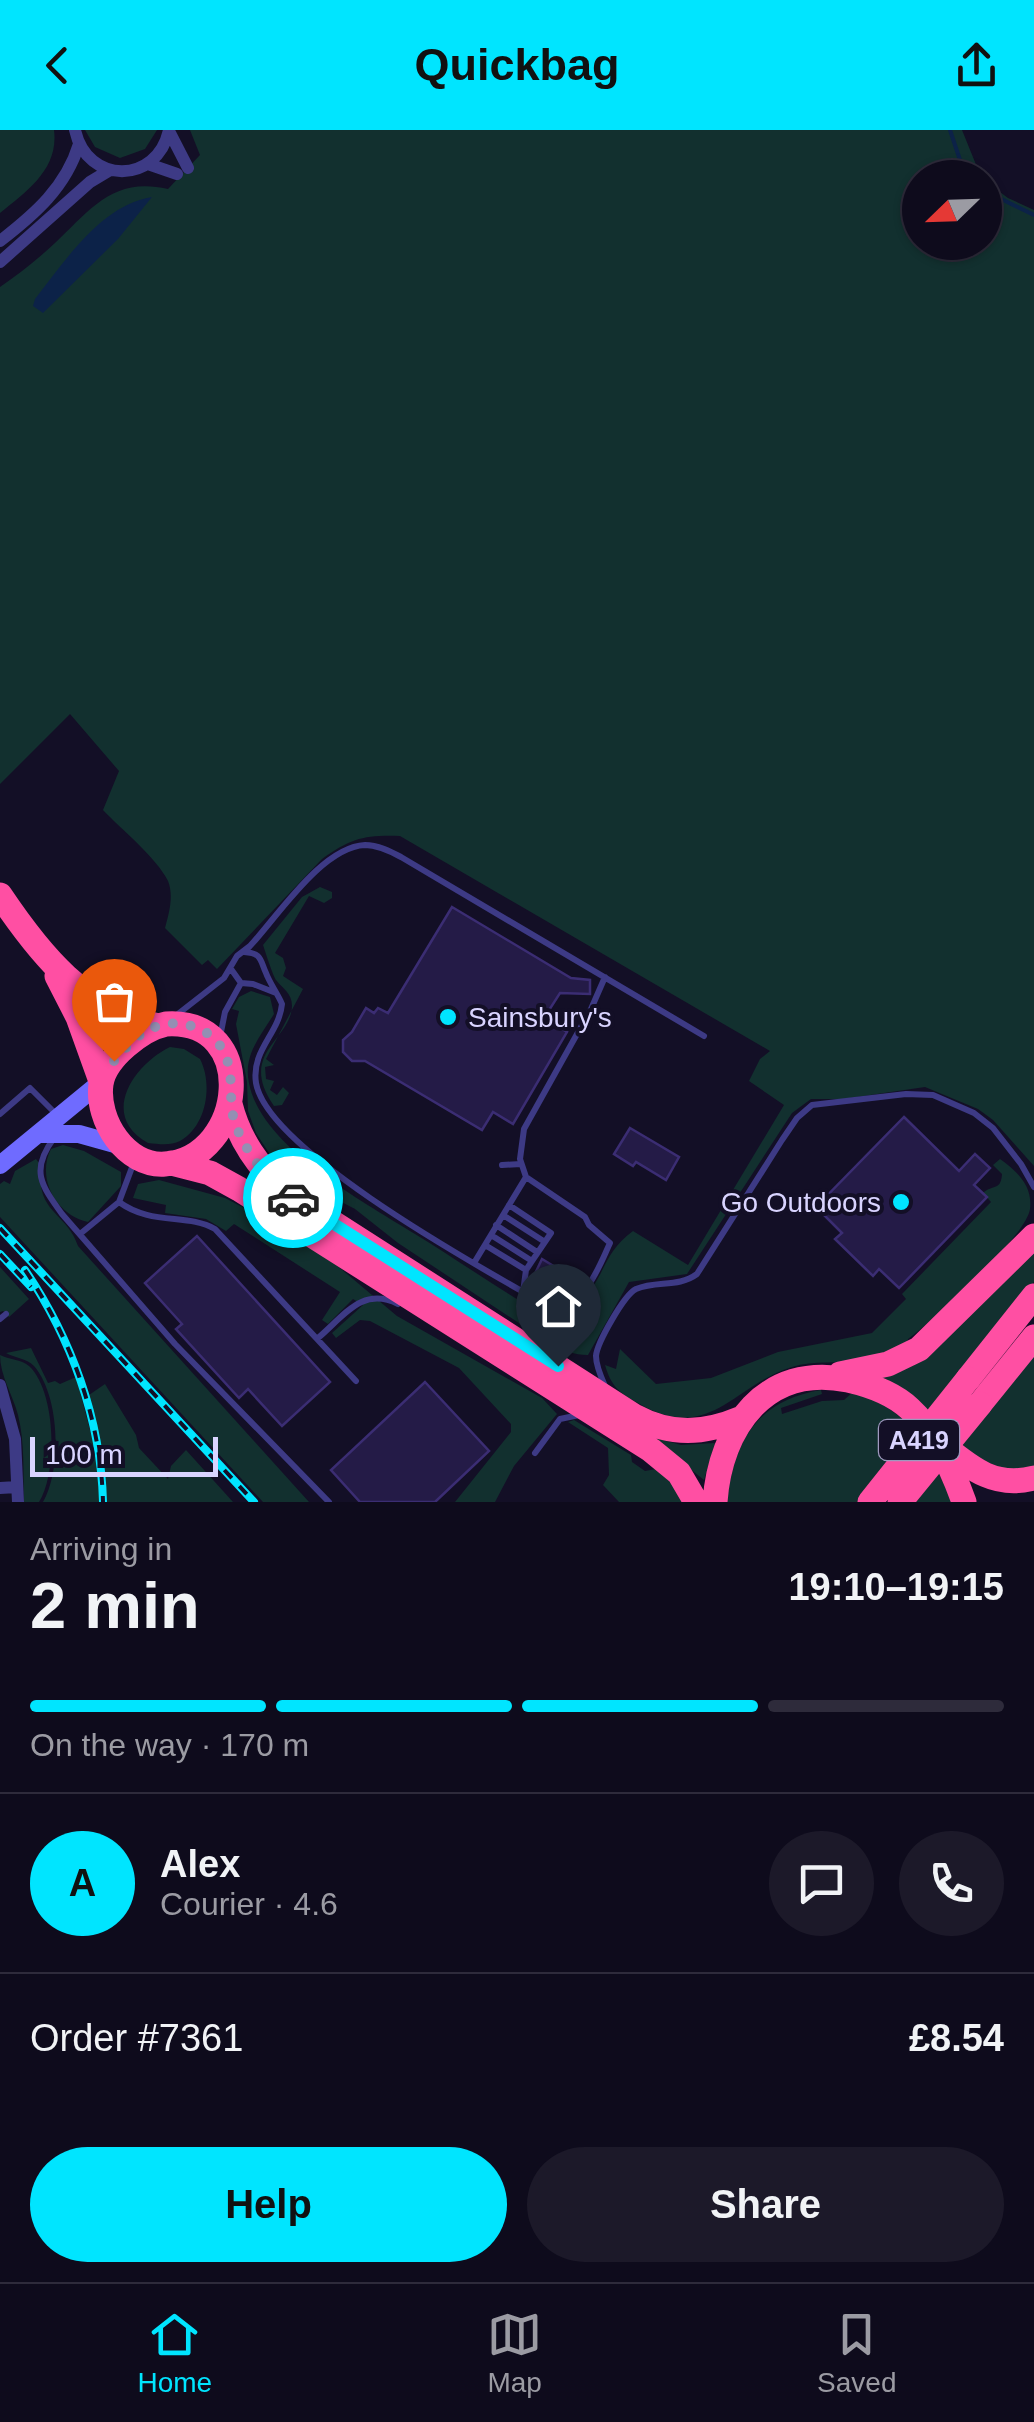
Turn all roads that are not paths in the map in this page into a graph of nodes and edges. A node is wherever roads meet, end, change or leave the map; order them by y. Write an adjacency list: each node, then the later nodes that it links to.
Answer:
1 (169, 130): 3 (street); 3 (street)
2 (77, 137): 4 (street); 5 (street)
3 (148, 164): 4 (street)
4 (110, 170): 6 (street)
5 (0, 241)
6 (0, 262)
7 (5, 904): 9 (highway)
8 (244, 952): 10 (lane); 11 (lane); 12 (lane)
9 (52, 966): 16 (highway); 19 (highway)
10 (231, 970): 13 (lane); 16 (lane)
11 (264, 972): 14 (lane); 15 (lane)
12 (605, 977): 17 (lane); 26 (lane)
13 (241, 983): 14 (lane); 18 (lane)
14 (253, 984): 15 (lane)
15 (277, 994): 41 (lane)
16 (162, 1025): 18 (highway); 19 (highway)
17 (704, 1036)
18 (220, 1047): 20 (highway)
19 (101, 1082): 22 (street); 23 (highway)
20 (230, 1104): 24 (highway); 51 (highway)
21 (0, 1114): 22 (lane)
22 (53, 1128): 23 (street); 25 (street); 34 (lane)
23 (129, 1152): 24 (highway); 30 (lane)
24 (171, 1163): 50 (highway)
25 (0, 1164)
26 (522, 1164): 27 (lane); 28 (lane)
27 (502, 1165)
28 (526, 1177): 31 (lane); 47 (lane)
29 (1034, 1188): 55 (lane)
30 (119, 1202): 34 (lane); 49 (lane)
31 (508, 1205): 32 (lane); 37 (lane)
32 (503, 1214): 33 (lane); 37 (lane)
33 (496, 1225): 35 (lane); 39 (lane)
34 (80, 1234): 63 (lane)
35 (491, 1235): 38 (lane); 40 (lane)
36 (1031, 1236): 52 (highway)
37 (544, 1242): 39 (lane)
38 (484, 1245): 41 (lane); 42 (lane)
39 (538, 1252): 40 (lane)
40 (532, 1261): 42 (lane)
41 (474, 1262): 43 (lane)
42 (526, 1270): 43 (lane)
43 (523, 1292): 47 (lane)
44 (1034, 1296): 66 (highway, A419, bridge)
45 (402, 1306): 49 (lane)
46 (419, 1314): 50 (lane)
47 (556, 1318): 51 (lane)
48 (1034, 1337): 67 (highway, A419, bridge)
49 (318, 1338): 53 (lane)
50 (485, 1345): 56 (highway)
51 (558, 1366): 55 (highway)
52 (830, 1376): 57 (highway); 58 (highway)
53 (356, 1381)
54 (0, 1386): 62 (street)
55 (620, 1407): 57 (highway)
56 (591, 1414): 59 (lane); 64 (highway)
57 (742, 1418): 65 (highway)
58 (930, 1434): 60 (highway); 68 (highway)
59 (536, 1454)
60 (1034, 1478)
61 (0, 1488): 62 (street)
62 (18, 1495)
63 (329, 1502)
64 (696, 1502)
65 (715, 1502)
66 (870, 1502)
67 (900, 1502)
68 (964, 1502)

